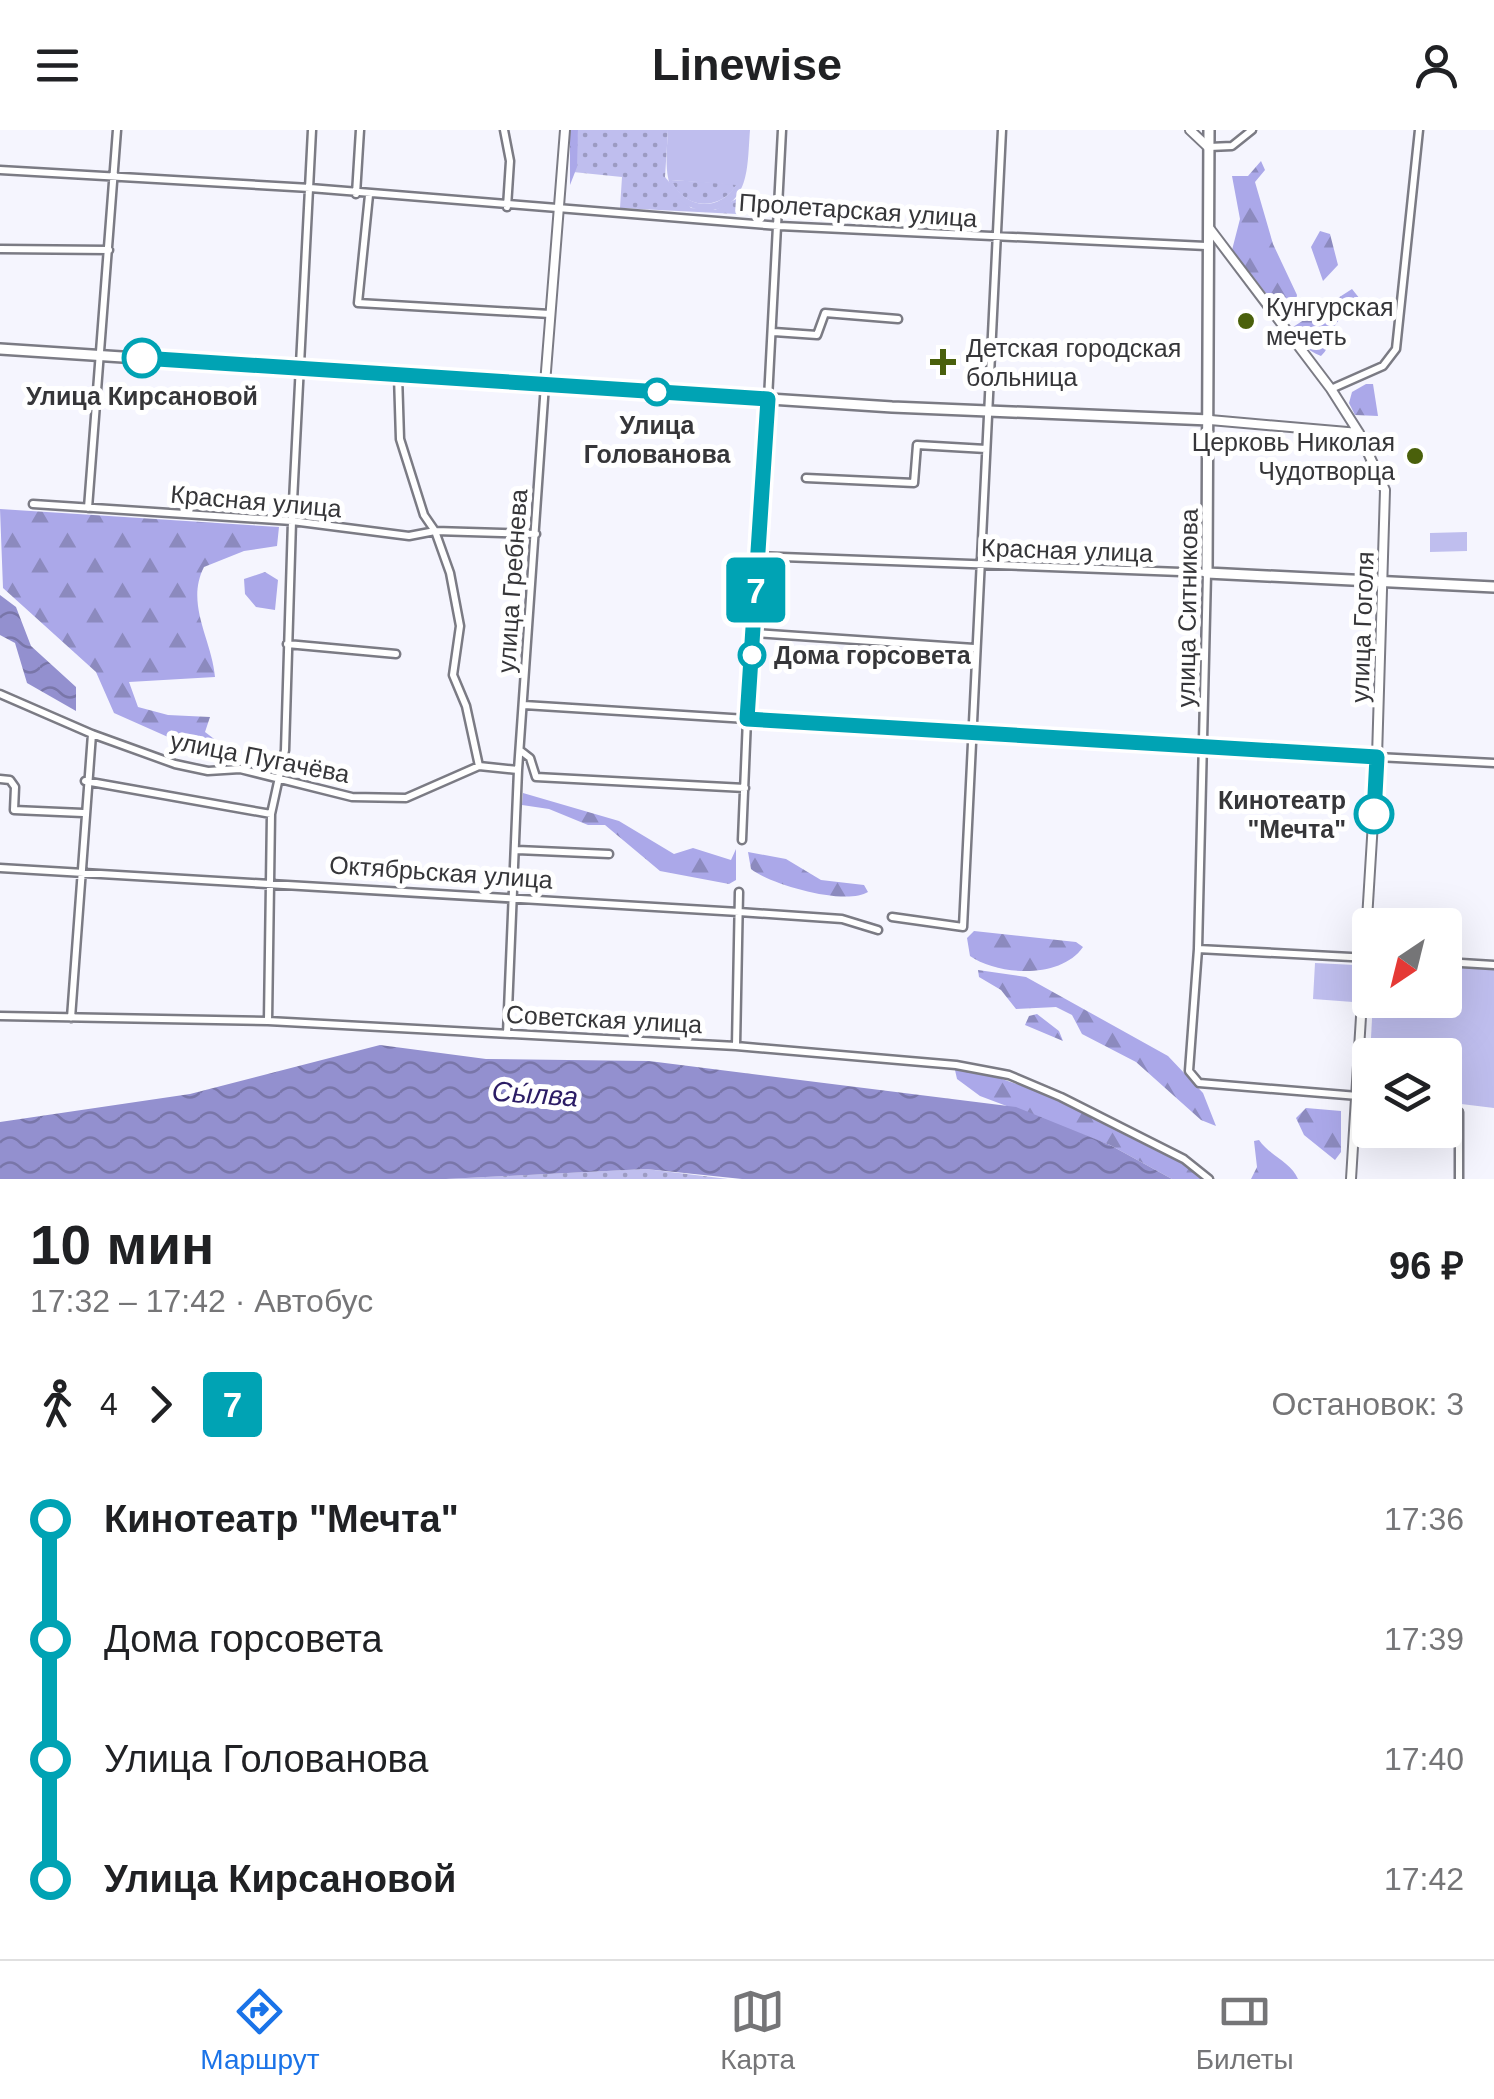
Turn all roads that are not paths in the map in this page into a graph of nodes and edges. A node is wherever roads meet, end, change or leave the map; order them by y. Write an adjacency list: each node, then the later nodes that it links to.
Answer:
1 (117, 130): 14 (street)
2 (312, 130): 15 (street)
3 (360, 130): 16 (street)
4 (504, 130): 18 (street)
5 (564, 130): 19 (street, улица Гребнева)
6 (782, 130): 20 (street)
7 (1002, 130): 22 (street)
8 (1190, 130): 12 (street)
9 (1208, 130): 12 (main road, улица Ситникова)
10 (1252, 130): 12 (street)
11 (1419, 130): 34 (street)
12 (1208, 147): 21 (main road, улица Ситникова)
13 (0, 170): 14 (street, Пролетарская улица)
14 (114, 174): 15 (street, Пролетарская улица); 25 (street)
15 (310, 188): 16 (street, Пролетарская улица); 31 (street)
16 (356, 194): 17 (street, Пролетарская улица)
17 (368, 195): 18 (street, Пролетарская улица); 26 (street)
18 (507, 207): 19 (street, Пролетарская улица)
19 (560, 207): 20 (street, Пролетарская улица); 26 (street, улица Гребнева)
20 (779, 226): 22 (street, Пролетарская улица); 28 (street)
21 (1207, 226): 23 (main road, улица Ситникова); 34 (street, улица Гоголя)
22 (997, 239): 23 (street, Пролетарская улица); 36 (street)
23 (1206, 246): 37 (main road, улица Ситникова)
24 (0, 249): 25 (street)
25 (109, 250): 30 (street)
26 (550, 314): 33 (street, улица Гребнева)
27 (898, 318): 28 (street)
28 (774, 332): 35 (street)
29 (0, 349): 30 (main road)
30 (96, 355): 31 (main road); 42 (street)
31 (302, 368): 32 (main road); 43 (street)
32 (398, 375): 33 (main road); 44 (street)
33 (545, 384): 35 (main road); 45 (street, улица Гребнева)
34 (1331, 390): 38 (street, улица Гоголя)
35 (768, 399): 36 (main road); 46 (street)
36 (988, 413): 37 (main road); 39 (street)
37 (1210, 420): 38 (street); 48 (main road, улица Ситникова)
38 (1359, 433): 49 (street, улица Гоголя)
39 (986, 448): 40 (street); 47 (street)
40 (806, 478)
41 (33, 504): 42 (street, Красная улица)
42 (88, 508): 43 (street, Красная улица)
43 (292, 521): 44 (street, Красная улица); 52 (street)
44 (436, 531): 45 (street, Красная улица); 64 (street)
45 (536, 534): 56 (street, улица Гребнева)
46 (758, 556): 47 (street, Красная улица); 51 (street)
47 (977, 568): 48 (street, Красная улица); 53 (street)
48 (1207, 574): 49 (main road, Красная улица); 60 (street, улица Ситникова)
49 (1384, 582): 50 (main road, Красная улица); 62 (street, улица Гоголя)
50 (1494, 587)
51 (754, 633): 53 (street); 57 (street)
52 (287, 644): 54 (street); 68 (street)
53 (974, 648): 59 (street)
54 (396, 654)
55 (0, 694): 58 (street, улица Пугачёва)
56 (524, 705): 57 (street); 61 (street, улица Гребнева)
57 (747, 719): 59 (street); 69 (street)
58 (92, 734): 67 (street); 68 (street, улица Пугачёва)
59 (970, 734): 60 (street); 82 (street)
60 (1204, 746): 62 (street); 84 (street, улица Ситникова)
61 (521, 751): 65 (street, улица Гребнева); 69 (street)
62 (1377, 757): 63 (street); 80 (street, улица Гоголя)
63 (1494, 763)
64 (479, 766): 65 (street, улица Пугачёва); 68 (street, улица Пугачёва)
65 (518, 770): 73 (street, улица Гребнева)
66 (0, 780): 70 (street)
67 (86, 780): 70 (street); 71 (street)
68 (276, 780): 71 (street)
69 (745, 788): 72 (street)
70 (84, 814): 76 (street)
71 (271, 814): 77 (street)
72 (742, 840)
73 (516, 850): 74 (street); 79 (street, улица Гребнева)
74 (609, 854)
75 (0, 868): 76 (street, Октябрьская улица)
76 (82, 873): 77 (street, Октябрьская улица); 89 (street)
77 (268, 881): 79 (street, Октябрьская улица); 90 (street)
78 (739, 892): 81 (street)
79 (515, 898): 81 (street, Октябрьская улица); 91 (street, улица Гребнева)
80 (1370, 908)
81 (739, 912): 83 (street, Октябрьская улица); 92 (street)
82 (892, 917)
83 (878, 930)
84 (1198, 949): 85 (street); 93 (street, улица Ситникова)
85 (1352, 957)
86 (1462, 963): 87 (street)
87 (1494, 965)
88 (0, 1016): 89 (street, Советская улица)
89 (72, 1018): 90 (street, Советская улица)
90 (268, 1022): 91 (street, Советская улица)
91 (507, 1034): 92 (street, Советская улица)
92 (736, 1046): 96 (street, Советская улица)
93 (1352, 1096)
94 (1354, 1148): 97 (street, улица Гоголя)
95 (1460, 1148): 98 (street)
96 (1209, 1179)
97 (1351, 1179)
98 (1460, 1179)

